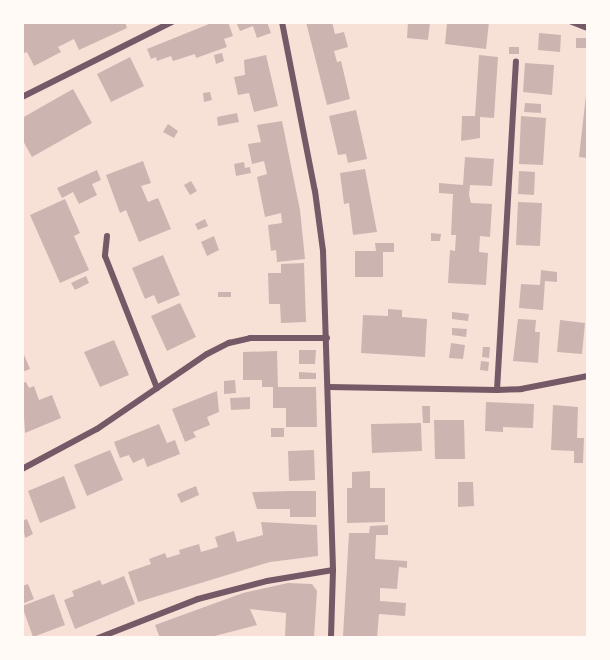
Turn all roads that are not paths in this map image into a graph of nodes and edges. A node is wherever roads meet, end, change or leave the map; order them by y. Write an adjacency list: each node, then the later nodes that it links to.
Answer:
1 (172, 22): 6 (street)
2 (282, 22): 8 (street)
3 (572, 22): 4 (street)
4 (588, 28)
5 (516, 62): 12 (street)
6 (22, 97)
7 (107, 236): 11 (street)
8 (327, 338): 10 (street); 11 (street)
9 (588, 376): 12 (street)
10 (329, 387): 12 (street); 14 (street)
11 (157, 388): 13 (street)
12 (497, 390)
13 (22, 469)
14 (333, 570): 15 (street); 16 (street)
15 (98, 638)
16 (331, 638)

